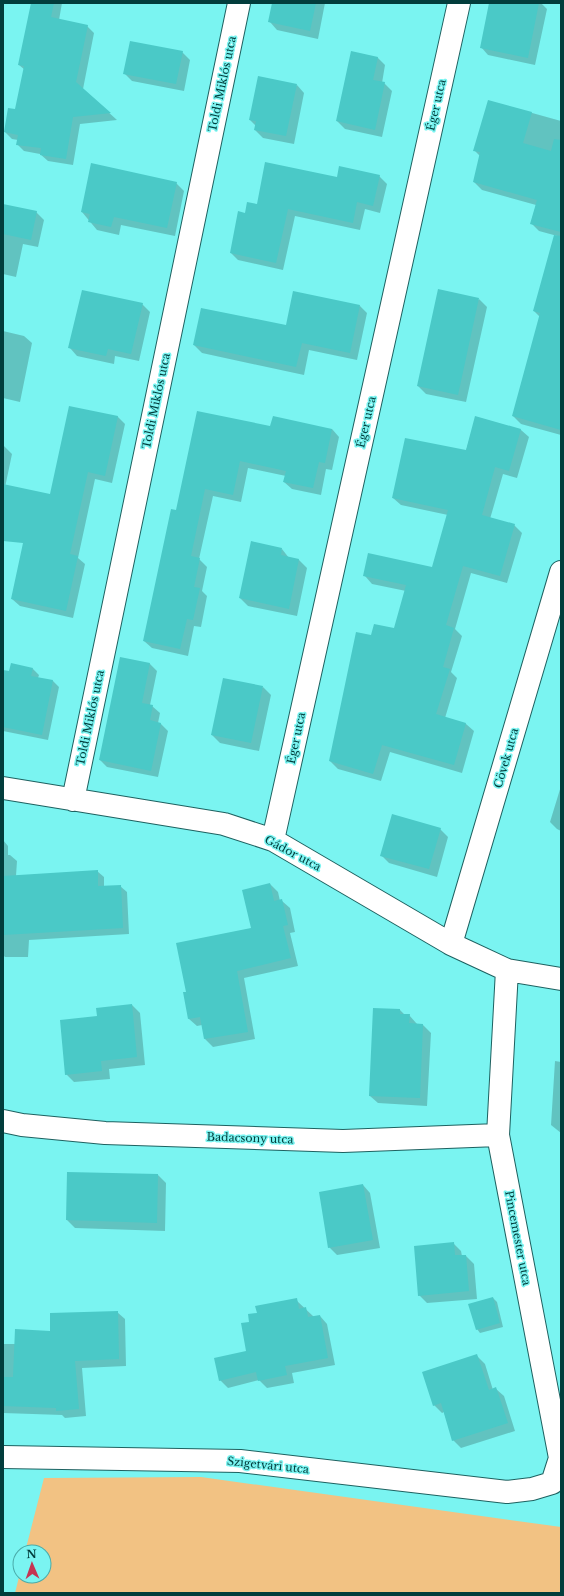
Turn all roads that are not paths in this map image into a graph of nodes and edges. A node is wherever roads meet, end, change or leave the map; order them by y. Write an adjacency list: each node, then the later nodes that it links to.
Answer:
1 (240, 3): 5 (street, Toldi Miklós utca)
2 (459, 3): 6 (street, Éger utca)
3 (561, 572): 7 (street, Cövek utca)
4 (3, 788): 5 (street, Gádor utca)
5 (73, 800): 6 (street, Gádor utca)
6 (273, 840): 7 (street, Gádor utca)
7 (451, 944): 8 (street, Gádor utca)
8 (507, 970): 9 (street, Gádor utca); 11 (street, Pincemester utca)
9 (561, 979)
10 (3, 1121): 11 (street, Badacsony utca)
11 (498, 1135): 13 (street, Pincemester utca)
12 (3, 1457): 13 (street, Szigetvári utca)
13 (532, 1489)

